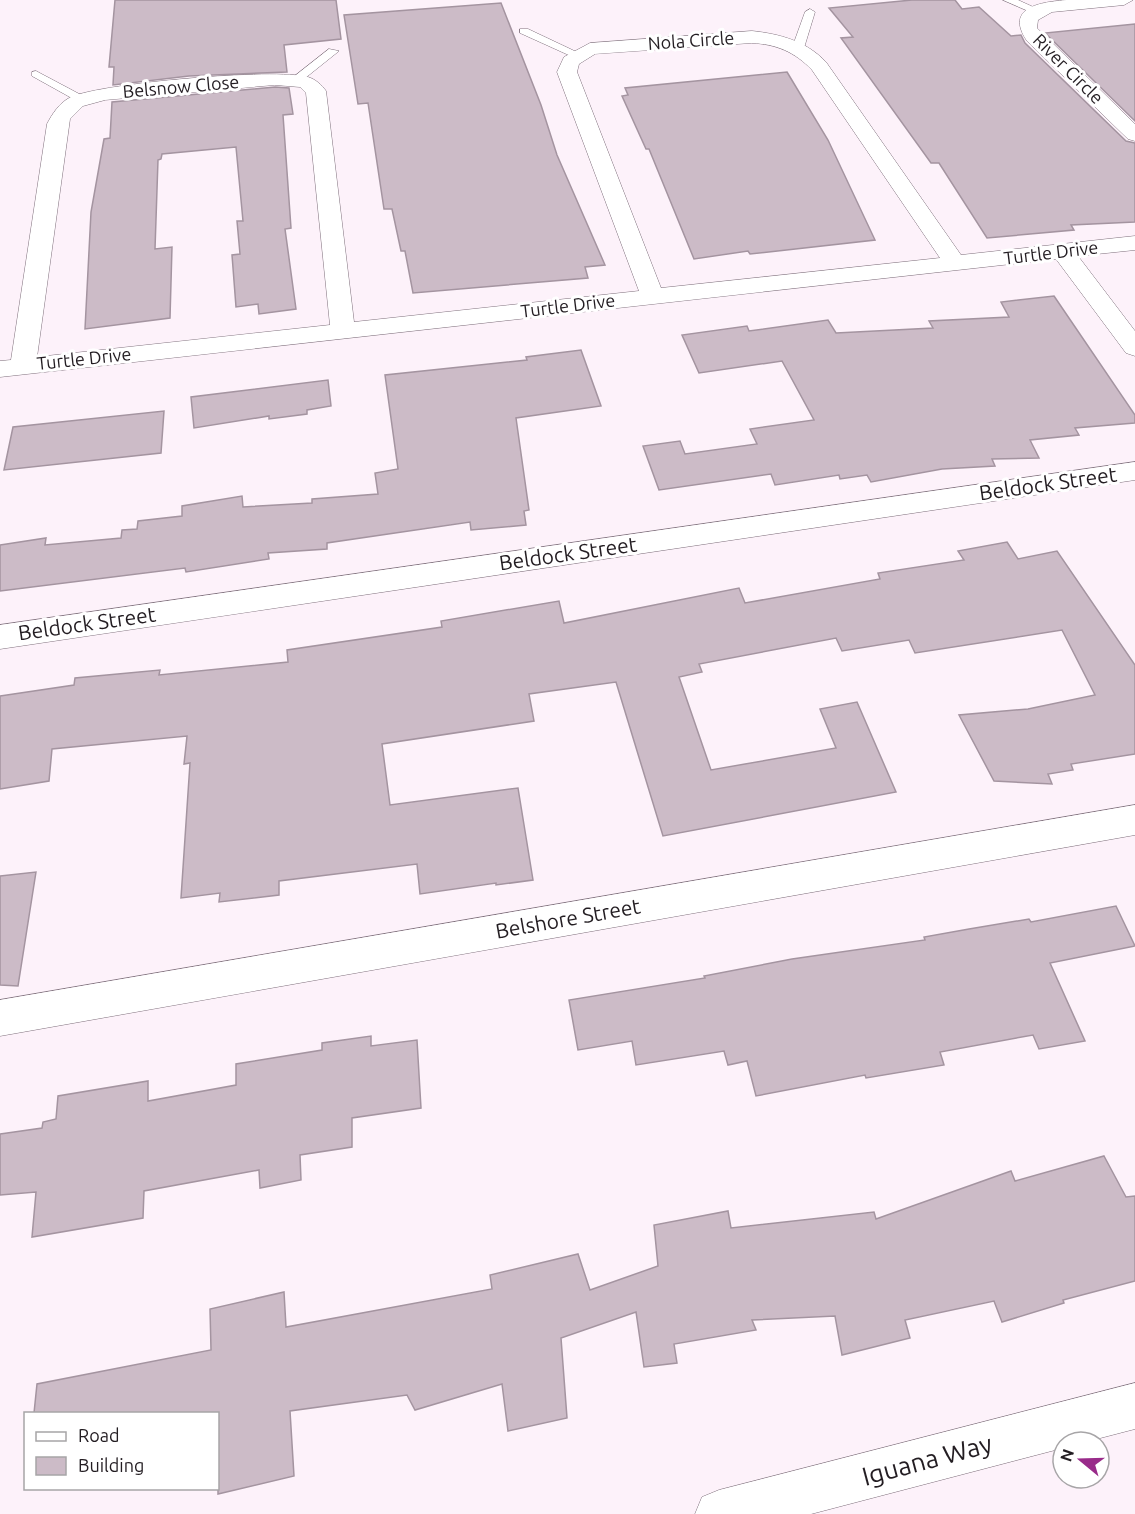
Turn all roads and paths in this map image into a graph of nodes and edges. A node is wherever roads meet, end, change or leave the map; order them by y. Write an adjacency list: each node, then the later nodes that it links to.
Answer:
1 (1008, 0): 3 (lane)
2 (1124, 0): 3 (street, River Circle)
3 (1037, 10): 12 (street, River Circle)
4 (810, 12): 6 (lane)
5 (524, 31): 8 (lane)
6 (798, 48): 8 (street, Nola Circle); 15 (street, Nola Circle)
7 (333, 51): 10 (lane)
8 (577, 55): 16 (street)
9 (36, 75): 11 (lane)
10 (295, 81): 11 (street, Belsnow Close); 17 (street)
11 (81, 99): 19 (street)
12 (1135, 135)
13 (1135, 243): 14 (street, Turtle Drive)
14 (1062, 251): 15 (street, Turtle Drive); 18 (street)
15 (956, 264): 16 (street, Turtle Drive)
16 (653, 297): 17 (street, Turtle Drive)
17 (343, 332): 19 (street, Turtle Drive)
18 (1135, 348)
19 (11, 368)
20 (1135, 471): 21 (street, Beldock Street)
21 (0, 637)
22 (1135, 820): 23 (street, Belshore Street)
23 (0, 1018)
24 (1135, 1406): 25 (street, Iguana Way)
25 (719, 1514)

